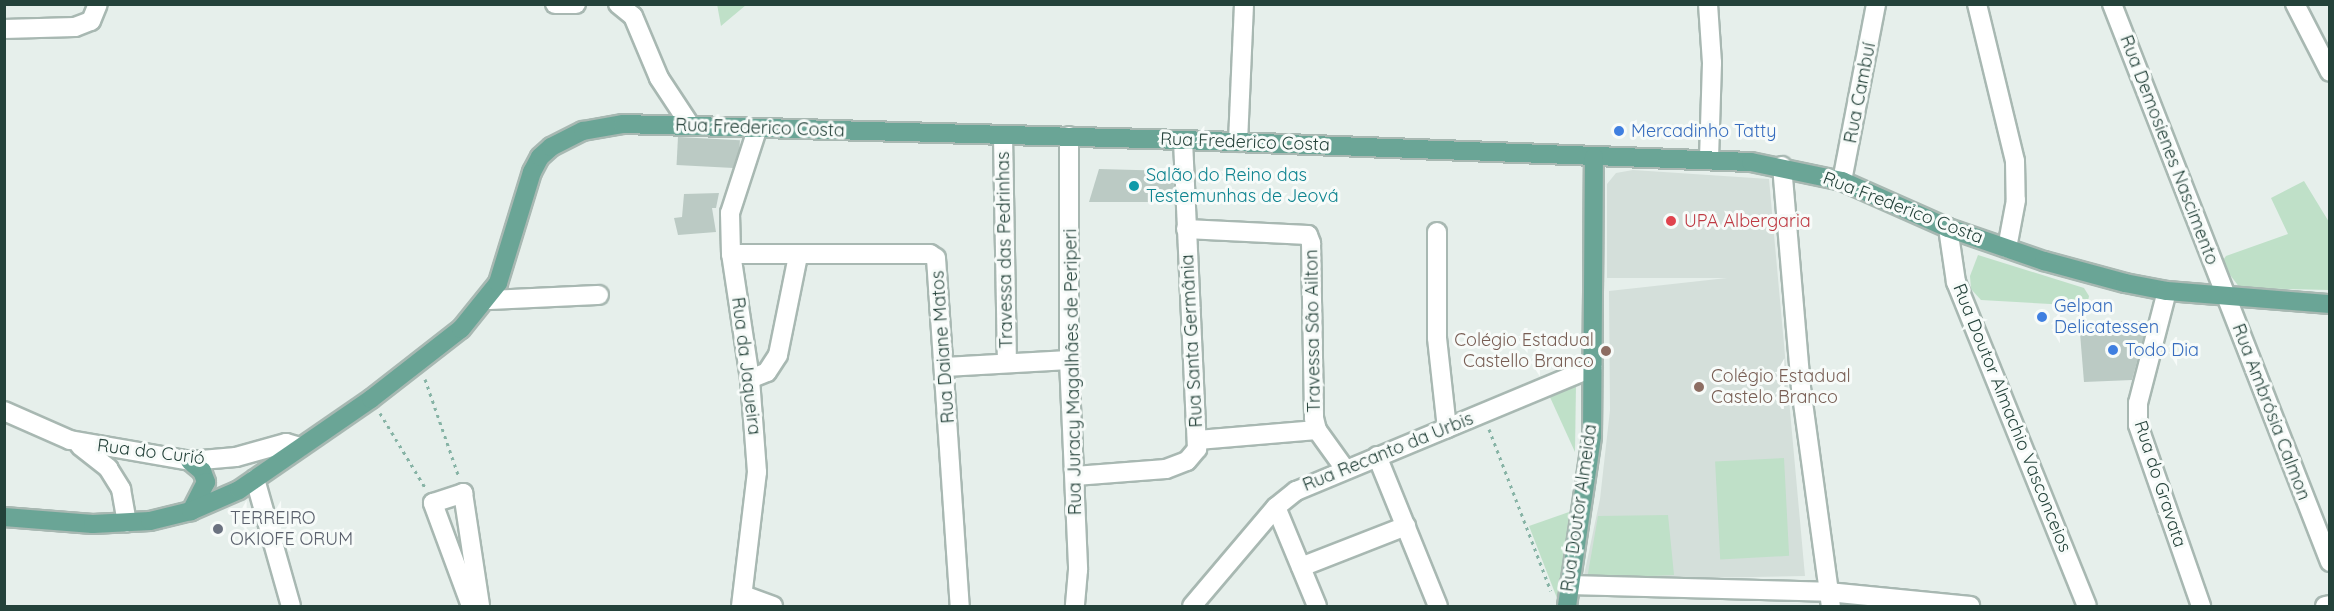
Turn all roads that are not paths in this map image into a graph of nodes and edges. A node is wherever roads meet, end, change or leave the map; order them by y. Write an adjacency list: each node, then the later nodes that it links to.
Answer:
1 (98, 4): 11 (street)
2 (555, 4): 3 (street)
3 (576, 4)
4 (618, 4): 13 (street)
5 (1244, 4): 18 (street)
6 (1708, 4): 20 (street)
7 (1876, 4): 22 (street, Rua Cambuí)
8 (1977, 4): 26 (street)
9 (2112, 4): 31 (street, Rua Demosienes Nascimento)
10 (2295, 4): 12 (street)
11 (4, 28)
12 (2330, 72)
13 (690, 125): 14 (main road, Rua Frederico Costa); 32 (main road, Rua Frederico Costa)
14 (757, 130): 15 (main road, Rua Frederico Costa); 27 (street, Rua da Jaqueira)
15 (1003, 136): 16 (main road, Rua Frederico Costa); 35 (street, Travessa das Pedrinhas)
16 (1069, 136): 17 (main road, Rua Frederico Costa); 34 (street, Rua Juracy Magalhâes de Periperi)
17 (1183, 140): 18 (main road, Rua Frederico Costa); 24 (street, Rua Santa Germânia)
18 (1238, 142): 19 (main road, Rua Frederico Costa)
19 (1594, 156): 20 (main road, Rua Frederico Costa); 37 (main road, Rua Doutor Almeida)
20 (1709, 160): 21 (main road, Rua Frederico Costa)
21 (1782, 166): 22 (main road, Rua Frederico Costa); 60 (street)
22 (1842, 181): 23 (main road, Rua Frederico Costa)
23 (1948, 228): 26 (main road, Rua Frederico Costa); 74 (street, Rua Doutor Almachio Vasconceios)
24 (1186, 229): 41 (street, Travessa Sâo Ailton); 43 (street, Rua Santa Germânia)
25 (1437, 232): 40 (street)
26 (2007, 248): 29 (main road, Rua Frederico Costa)
27 (731, 254): 28 (street, Rua Daiane Matos); 38 (street, Rua da Jaqueira)
28 (798, 256): 36 (street, Rua Daiane Matos); 38 (street)
29 (2167, 291): 31 (main road, Rua Frederico Costa); 75 (street, Rua do Gravata)
30 (599, 295): 32 (street)
31 (2226, 296): 33 (main road, Rua Frederico Costa); 57 (street, Rua Ambrósia Calmon)
32 (488, 300): 44 (main road, Rua Frederico Costa)
33 (2330, 304)
34 (1069, 360): 35 (street); 50 (street, Rua Juracy Magalhâes de Periperi)
35 (1007, 363): 36 (street)
36 (945, 367): 69 (street, Rua Daiane Matos)
37 (1592, 368): 40 (street, Rua Recanto da Urbis); 59 (main road, Rua Doutor Almeida)
38 (750, 379): 61 (street, Rua da Jaqueira)
39 (4, 411): 42 (street, Rua do Curió)
40 (1447, 428): 46 (street, Rua Recanto da Urbis)
41 (1317, 430): 43 (street); 49 (street, Travessa Sâo Ailton)
42 (70, 440): 45 (street, Rua do Curió); 48 (street)
43 (1198, 440): 50 (street, Rua Santa Germânia)
44 (300, 447): 47 (street, Rua do Curió); 51 (main road, Rua Frederico Costa)
45 (121, 451): 47 (street, Rua do Curió); 48 (street)
46 (1377, 456): 49 (street, Rua Recanto da Urbis); 56 (street)
47 (190, 461): 53 (main road)
48 (108, 468): 55 (street)
49 (1345, 469): 52 (street, Rua Recanto da Urbis)
50 (1075, 476): 70 (street, Rua Juracy Magalhâes de Periperi)
51 (255, 479): 53 (main road, Rua Frederico Costa); 65 (street)
52 (1276, 507): 58 (street); 63 (street, Rua Recanto da Urbis)
53 (191, 511): 55 (main road, Rua Frederico Costa)
54 (4, 517): 55 (main road, Rua Frederico Costa)
55 (127, 522)
56 (1406, 526): 58 (street); 72 (street)
57 (2330, 562)
58 (1301, 567): 71 (street)
59 (1569, 585): 60 (street); 62 (main road, Rua Doutor Almeida)
60 (1829, 599): 73 (street)
61 (742, 601): 68 (street)
62 (1560, 601)
63 (1194, 605)
64 (2330, 605): 76 (street)
65 (291, 606)
66 (471, 606): 67 (street)
67 (480, 606)
68 (773, 606)
69 (960, 606)
70 (1075, 606)
71 (1317, 606)
72 (1438, 606)
73 (1970, 606)
74 (2087, 606)
75 (2201, 606)
76 (2325, 606)

